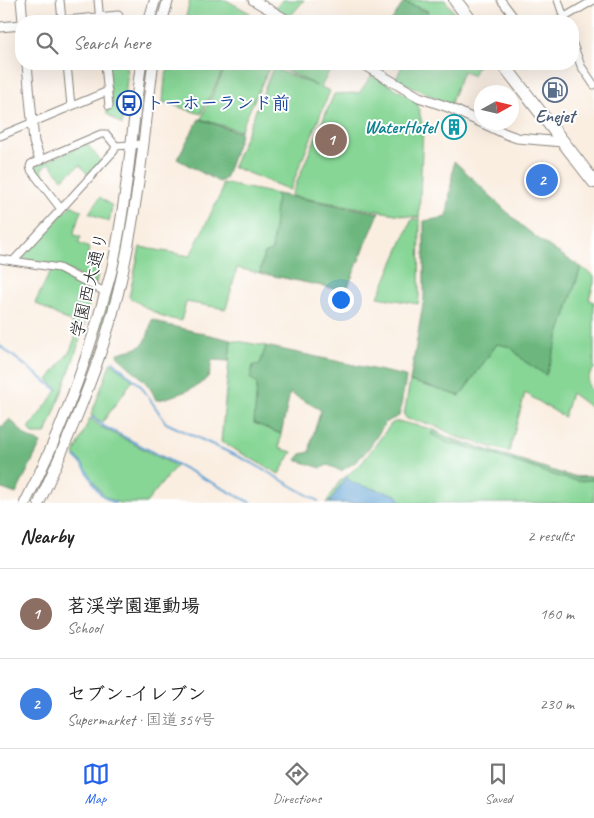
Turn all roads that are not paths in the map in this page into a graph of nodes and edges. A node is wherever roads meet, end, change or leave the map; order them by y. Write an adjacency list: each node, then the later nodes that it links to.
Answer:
1 (21, 0): 11 (street)
2 (60, 0): 12 (street)
3 (98, 0): 13 (street)
4 (155, 0): 14 (main road)
5 (168, 0): 15 (main road)
6 (253, 0): 16 (street)
7 (455, 0): 17 (highway)
8 (501, 0): 18 (street)
9 (558, 0): 19 (street)
10 (594, 0): 20 (street)
11 (22, 15)
12 (61, 15)
13 (100, 15)
14 (151, 15)
15 (164, 15)
16 (279, 15)
17 (466, 15)
18 (513, 15)
19 (562, 15)
20 (571, 15)
21 (15, 26): 22 (street)
22 (0, 27)
23 (579, 60): 31 (street)
24 (28, 70): 35 (street)
25 (68, 70): 33 (street)
26 (106, 70): 32 (street)
27 (140, 70): 38 (main road, 学園西大通り)
28 (152, 70): 39 (main road, 学園西大通り)
29 (372, 70): 37 (street)
30 (508, 70): 37 (highway)
31 (594, 85)
32 (108, 91): 33 (street); 34 (street)
33 (71, 106): 35 (street)
34 (109, 106)
35 (32, 122): 36 (street); 41 (street)
36 (0, 136)
37 (564, 142): 42 (highway)
38 (131, 144): 39 (street); 40 (street); 46 (main road, 学園西大通り)
39 (143, 144): 48 (main road, 学園西大通り)
40 (116, 146): 41 (street); 43 (street)
41 (40, 160): 43 (street)
42 (594, 182)
43 (61, 209): 45 (street)
44 (0, 259): 45 (street)
45 (13, 261): 46 (street)
46 (105, 292): 47 (main road, 学園西大通り)
47 (25, 503)
48 (39, 503)

